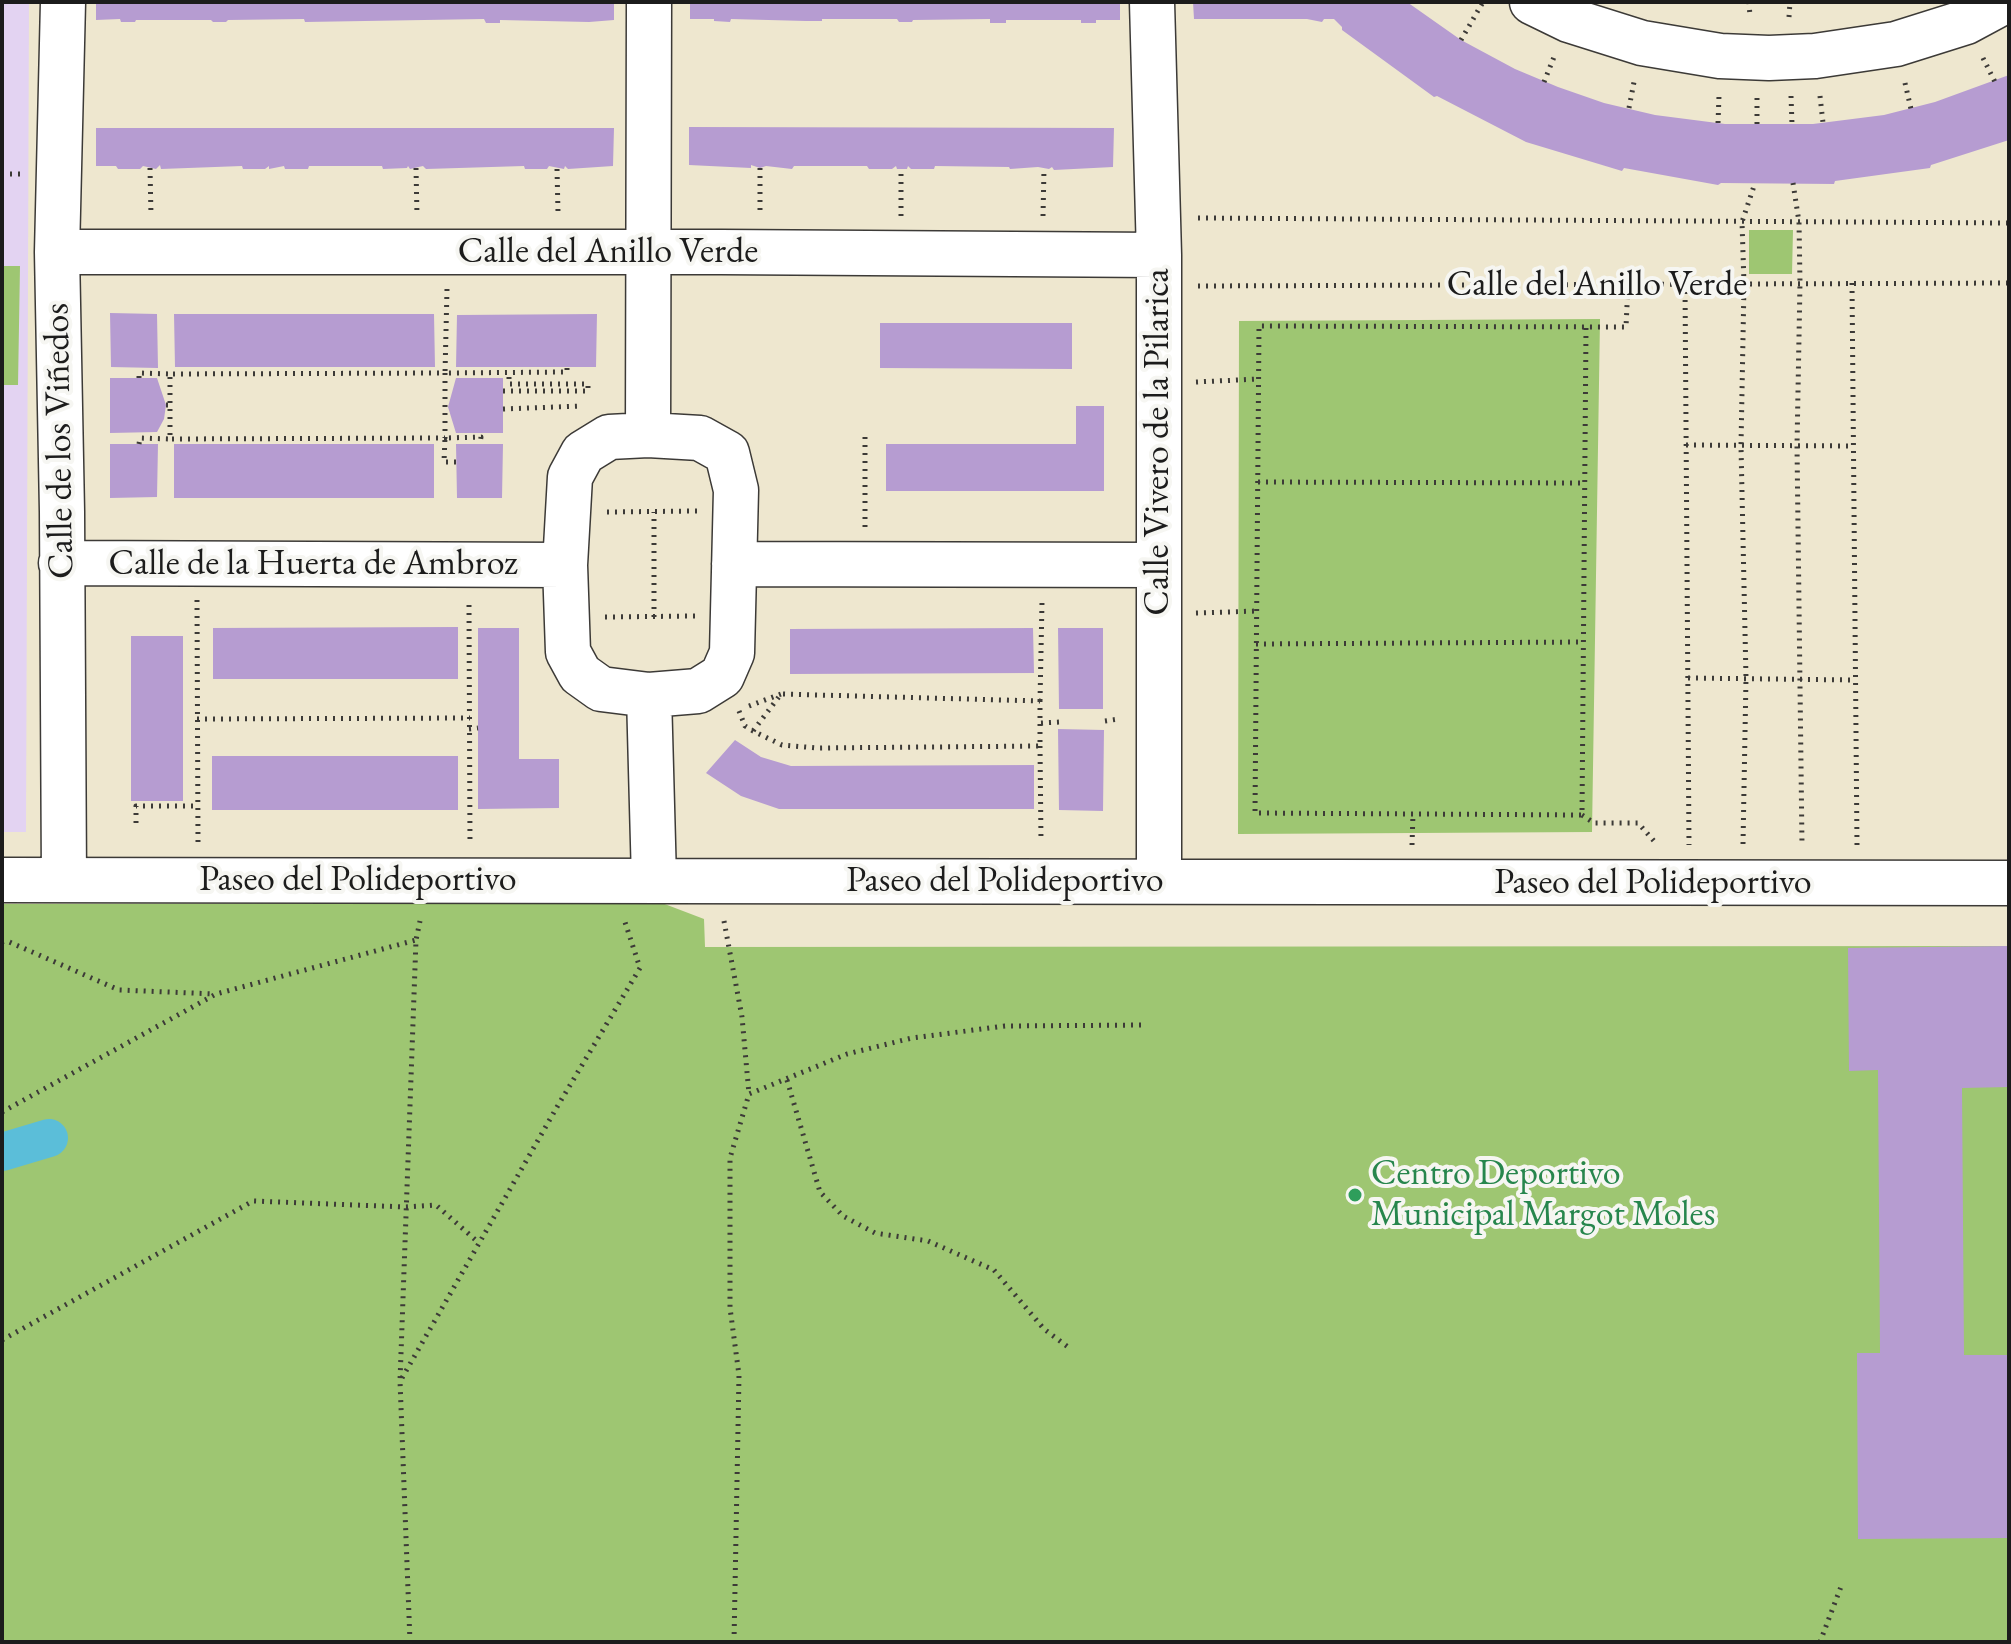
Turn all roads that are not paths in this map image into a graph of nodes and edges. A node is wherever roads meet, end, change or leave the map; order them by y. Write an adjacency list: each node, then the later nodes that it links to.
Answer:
1 (63, 2): 6 (street, Calle de los Viñedos)
2 (649, 2): 7 (street)
3 (1152, 2): 8 (street, Calle Vivero de la Pilarica)
4 (1532, 2): 5 (street)
5 (2003, 2)
6 (57, 252): 7 (street, Calle del Anillo Verde); 10 (street, Calle de los Viñedos)
7 (649, 253): 8 (street, Calle del Anillo Verde); 9 (street)
8 (1172, 271): 13 (street, Calle Vivero de la Pilarica)
9 (648, 435): 11 (street); 12 (street)
10 (61, 563): 12 (street, Calle de la Huerta de Ambroz); 16 (street, Calle de los Viñedos)
11 (734, 564): 13 (street); 14 (street)
12 (565, 565): 14 (street)
13 (1157, 565): 18 (street, Calle Vivero de la Pilarica)
14 (649, 695): 17 (street)
15 (2, 880): 16 (street, Paseo del Polideportivo)
16 (64, 880): 17 (street, Paseo del Polideportivo)
17 (633, 880): 18 (street, Paseo del Polideportivo)
18 (1159, 881): 19 (street, Paseo del Polideportivo)
19 (2009, 883)

